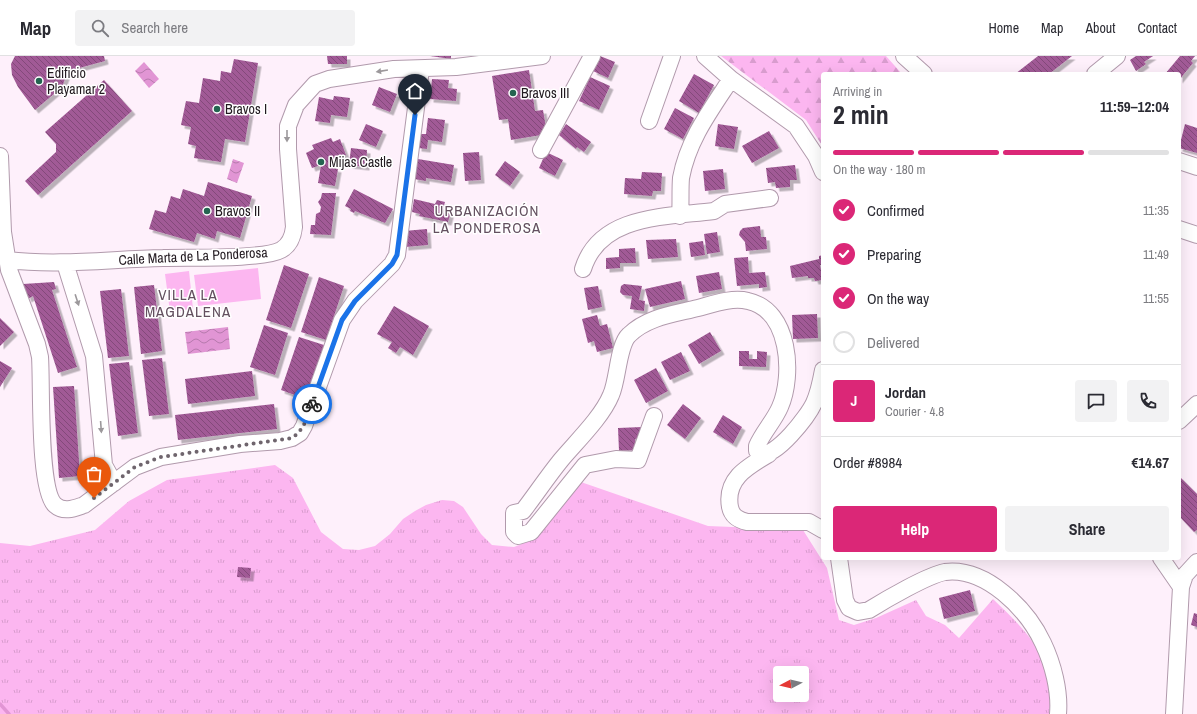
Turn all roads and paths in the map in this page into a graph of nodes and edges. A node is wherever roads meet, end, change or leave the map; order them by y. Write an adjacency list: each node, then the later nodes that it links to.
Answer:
1 (542, 56): 7 (street, Calle Marta de La Ponderosa)
2 (592, 56): 12 (street)
3 (672, 56): 11 (street)
4 (705, 56): 10 (street)
5 (904, 56): 8 (street)
6 (1117, 56): 9 (street)
7 (421, 68): 22 (street, Calle Marta de La Ponderosa, one-way to 22); 29 (street)
8 (922, 72)
9 (1097, 72)
10 (731, 80): 15 (street); 18 (street)
11 (649, 121)
12 (541, 150)
13 (0, 156): 21 (street)
14 (1181, 162): 16 (street)
15 (821, 167)
16 (1197, 167)
17 (770, 198): 18 (street)
18 (680, 216): 23 (street)
19 (1181, 230): 20 (street)
20 (1197, 236)
21 (7, 260): 22 (street, Calle Marta de La Ponderosa); 29 (street)
22 (65, 263): 29 (street, one-way to 29)
23 (583, 269)
24 (821, 380): 28 (street)
25 (1197, 404): 27 (street)
26 (654, 416): 28 (street)
27 (1181, 419)
28 (769, 454): 30 (street)
29 (114, 483)
30 (821, 529)
31 (839, 560): 35 (street)
32 (1162, 560): 34 (street)
33 (1196, 565): 34 (street)
34 (1181, 587): 36 (street)
35 (1058, 714)
36 (1174, 714)

